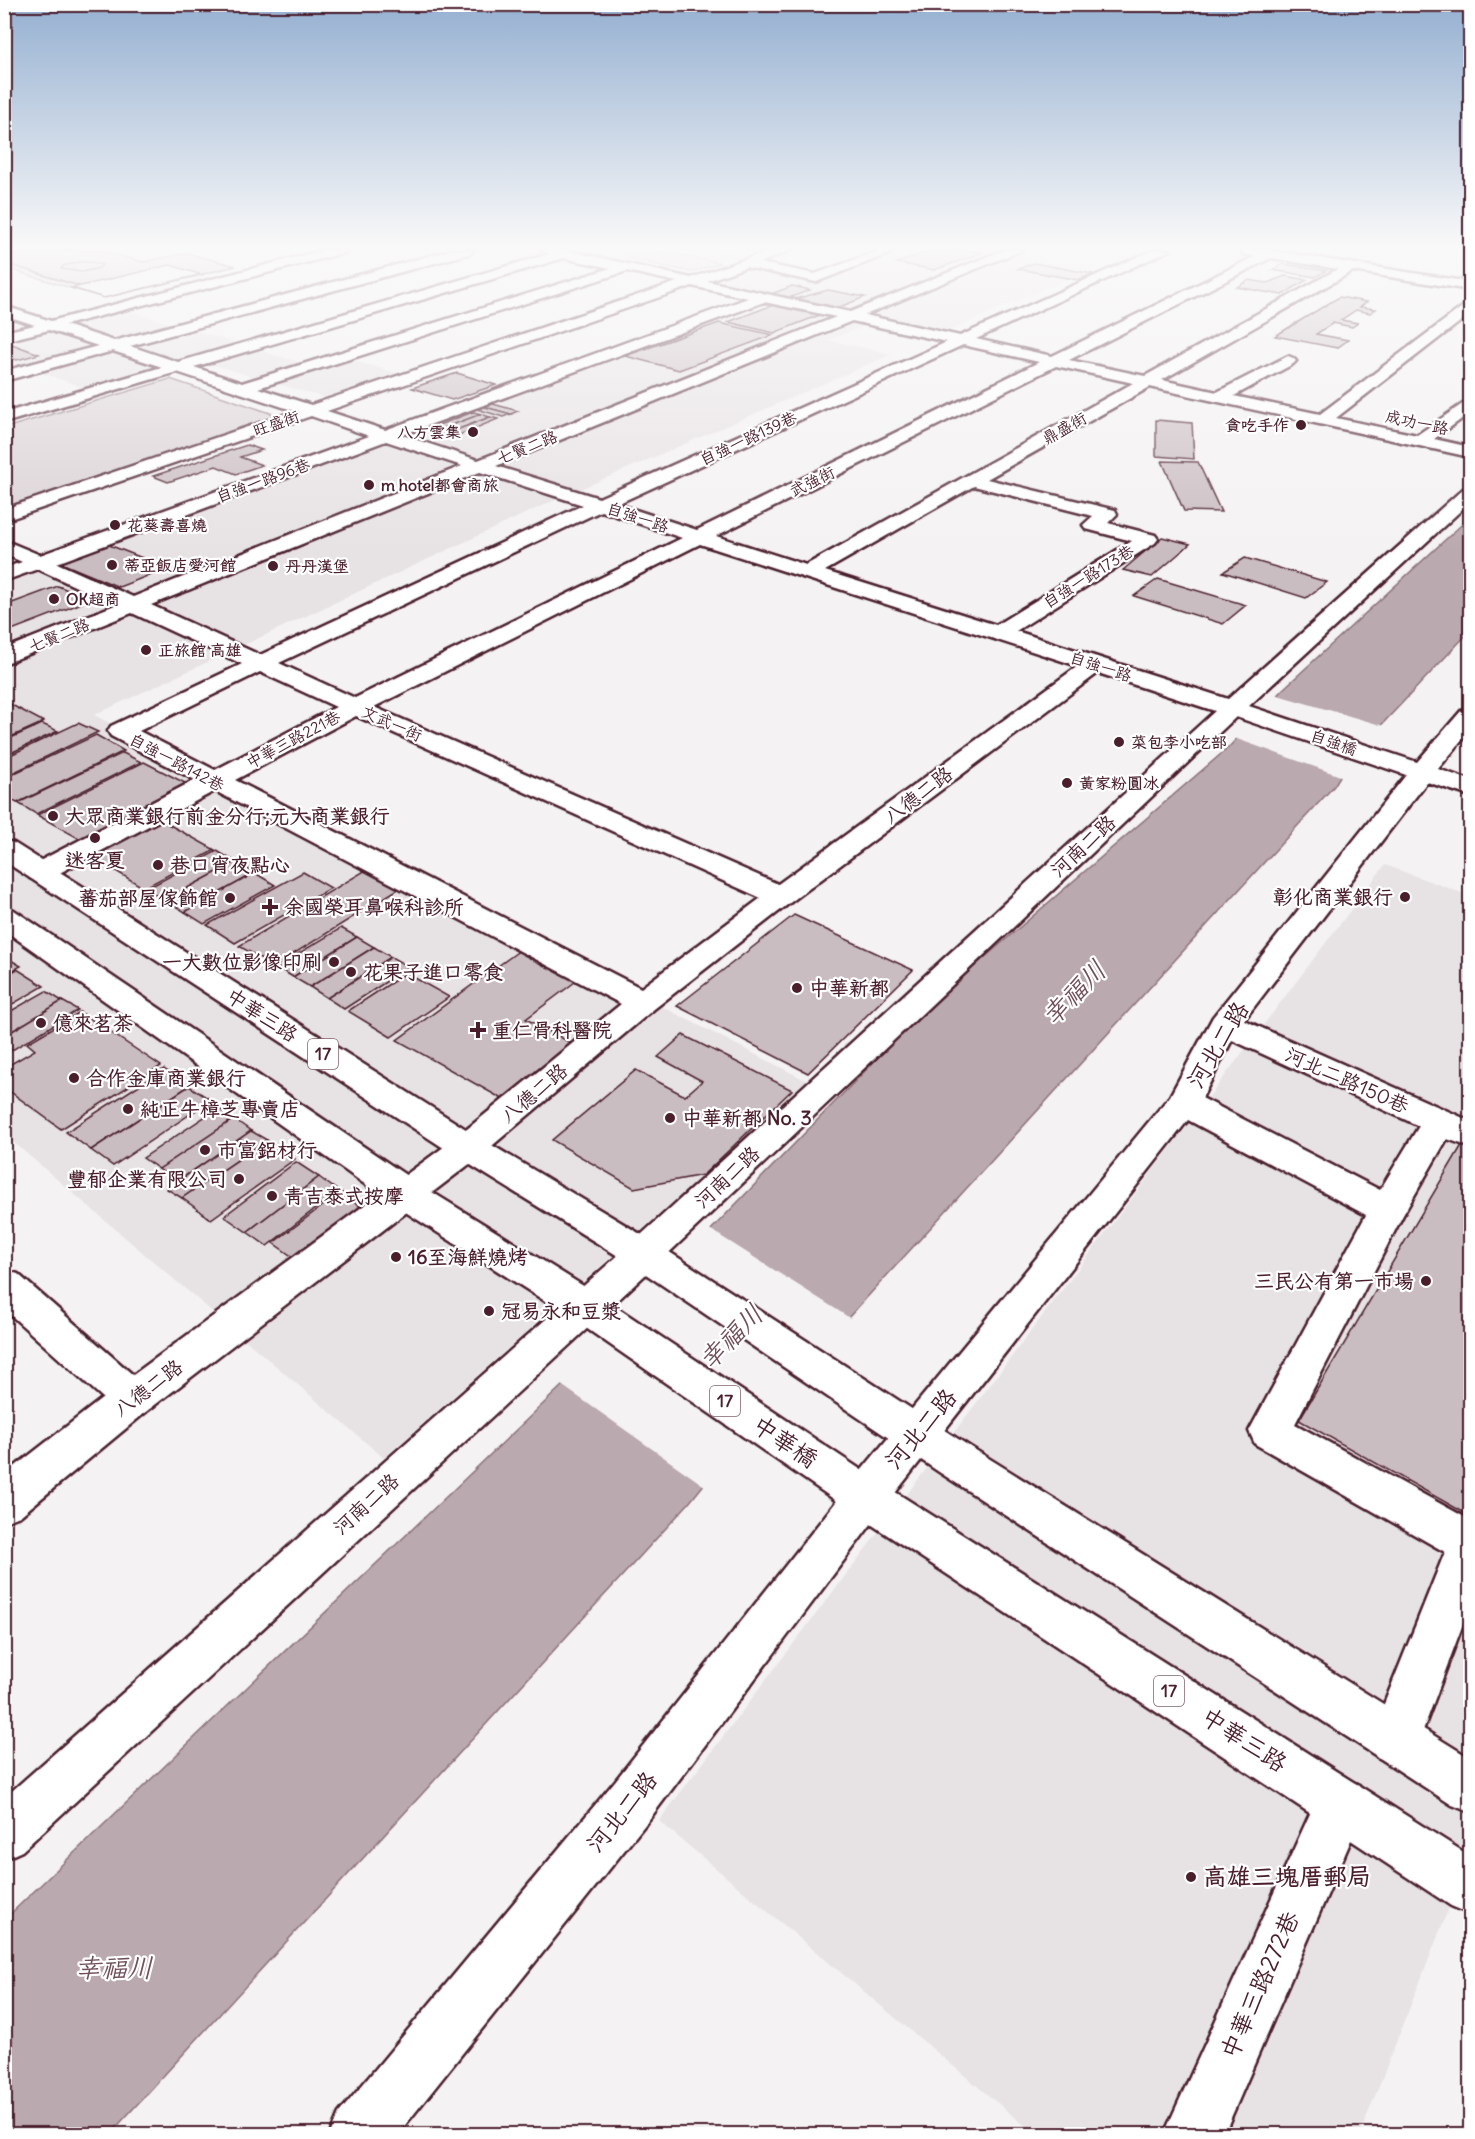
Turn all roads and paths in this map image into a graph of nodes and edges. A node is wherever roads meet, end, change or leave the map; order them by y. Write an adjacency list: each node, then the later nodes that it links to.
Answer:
1 (105, 350): 16 (street)
2 (124, 350): 15 (street, 自強一路)
3 (240, 350): 15 (street)
4 (363, 350): 18 (street)
5 (492, 350): 21 (street, 旺盛街)
6 (618, 350): 24 (street, 自強一路96巷)
7 (766, 350): 27 (street, 七賢二路)
8 (942, 350): 30 (street, 自強一路139巷)
9 (1002, 350): 13 (street, 成功一路)
10 (1076, 350): 13 (street, 武強街)
11 (1204, 350): 17 (street, 鼎盛街)
12 (1415, 350): 23 (street)
13 (1053, 361): 17 (street, 成功一路); 32 (street, 武強街)
14 (1288, 361): 19 (street)
15 (179, 368): 18 (street, 自強一路); 22 (street)
16 (4, 376)
17 (1147, 382): 19 (street, 成功一路); 28 (street, 鼎盛街)
18 (242, 388): 21 (street, 自強一路)
19 (1220, 397): 23 (street, 成功一路)
20 (1470, 406): 25 (street)
21 (311, 411): 24 (street, 自強一路); 31 (street, 旺盛街)
22 (4, 418)
23 (1323, 420): 25 (street, 成功一路)
24 (383, 435): 27 (street, 自強一路); 34 (street, 自強一路96巷)
25 (1420, 441): 26 (street, 成功一路)
26 (1470, 452)
27 (479, 466): 30 (street, 自強一路); 37 (street, 七賢二路)
28 (971, 480): 35 (street, 鼎盛街); 38 (street, 自強一路173巷)
29 (1470, 492): 43 (street, 河南二路)
30 (601, 505): 32 (street, 自強一路); 40 (street, 自強一路142巷)
31 (4, 515)
32 (699, 537): 35 (street, 自強一路); 42 (street, 武強街)
33 (4, 546): 34 (street, 文武一街)
34 (41, 562): 36 (street, 自強一路96巷); 37 (street, 文武一街)
35 (808, 572): 38 (street, 自強一路)
36 (4, 575)
37 (133, 605): 39 (street, 七賢二路); 40 (street, 文武一街)
38 (998, 633): 41 (street, 自強一路)
39 (4, 657)
40 (260, 663): 42 (street, 文武一街); 47 (street, 自強一路142巷)
41 (1095, 664): 43 (street, 自強一路); 51 (street, 八德二路)
42 (355, 707): 47 (street, 中華三路221巷); 51 (street, 文武一街)
43 (1232, 708): 45 (street, 自強一路); 60 (street, 河南二路)
44 (1470, 716): 46 (street, 河北二路)
45 (1272, 721): 46 (street, 自強橋)
46 (1409, 767): 48 (street); 54 (street, 河北二路)
47 (213, 781): 50 (street, 中華三路221巷); 53 (street, 自強一路142巷)
48 (1470, 788)
49 (4, 849): 50 (street, 中華三路 / 17)
50 (40, 872): 57 (street, 中華三路 / 17)
51 (781, 896): 53 (street, 八德二路)
52 (4, 916): 58 (street, 17)
53 (643, 1002): 57 (street, 八德二路)
54 (1224, 1024): 55 (street, 河北二路); 56 (street, 河北二路150巷)
55 (1184, 1103): 59 (street); 64 (street, 河北二路)
56 (1455, 1128): 59 (street)
57 (468, 1148): 58 (street, 八德二路); 60 (street, 中華三路 / 17)
58 (406, 1194): 62 (street, 17); 63 (street, 八德二路)
59 (1387, 1210): 67 (street)
60 (644, 1254): 62 (street, 河南二路); 64 (street, 17)
61 (4, 1285): 63 (street)
62 (584, 1306): 65 (street, 中華橋 / 17); 71 (street, 河南二路)
63 (132, 1399): 66 (street, 八德二路)
64 (917, 1434): 65 (street, 河北二路); 68 (street, 17)
65 (866, 1497): 70 (street, 中華三路 / 17); 73 (street, 河北二路)
66 (4, 1502)
67 (1470, 1544): 68 (street)
68 (1395, 1739): 69 (street, 17)
69 (1470, 1787)
70 (1341, 1803): 72 (street, 中華三路 / 17); 74 (street, 中華三路272巷)
71 (4, 1833)
72 (1470, 1887)
73 (360, 2134)
74 (1194, 2134)

